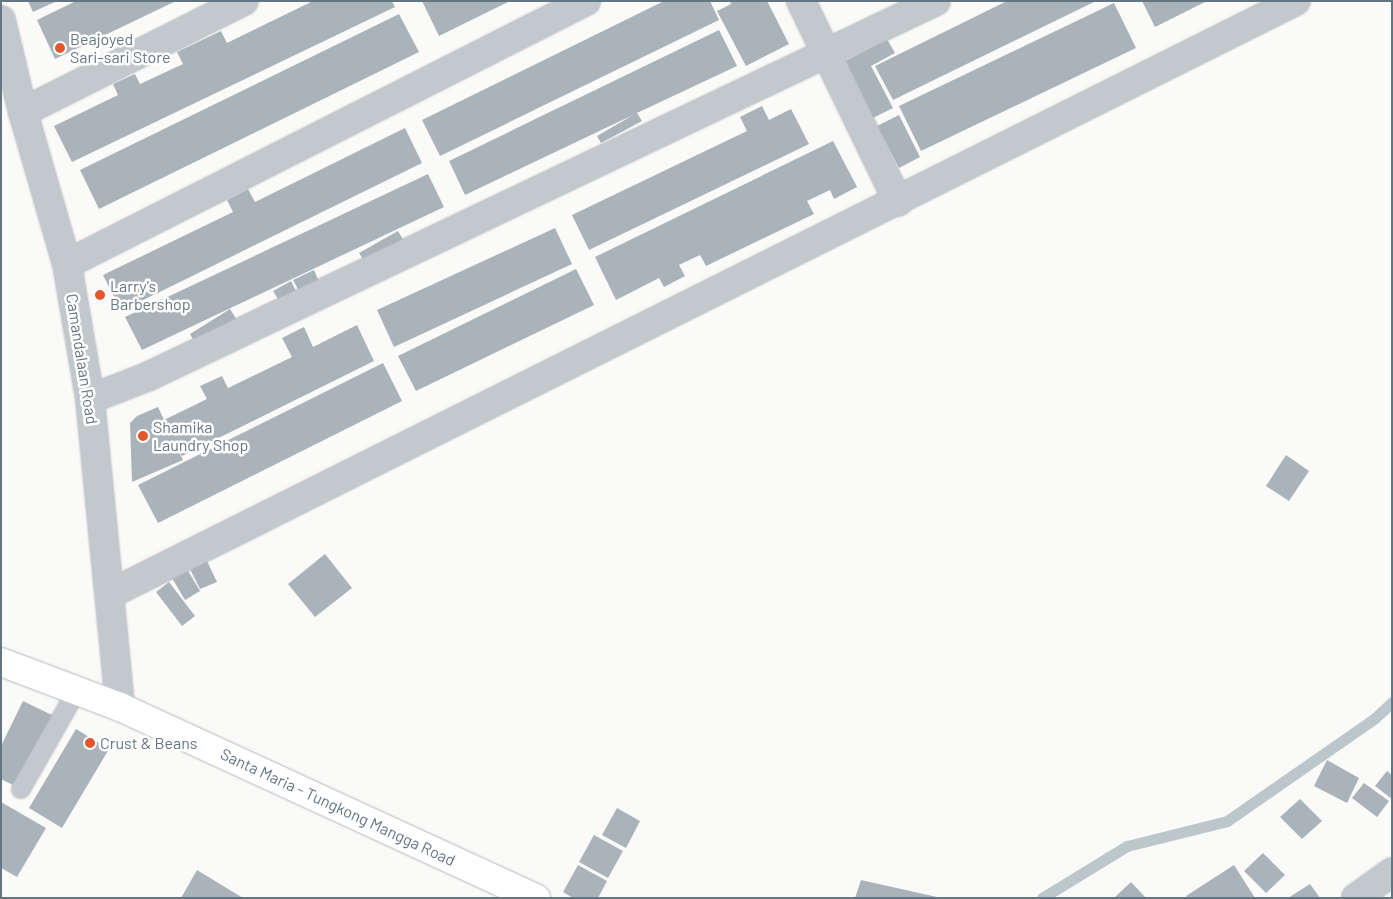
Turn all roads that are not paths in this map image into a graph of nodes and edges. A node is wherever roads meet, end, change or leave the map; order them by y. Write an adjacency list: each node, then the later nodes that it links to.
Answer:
1 (244, 1): 8 (street)
2 (586, 1): 10 (street)
3 (800, 1): 7 (street)
4 (936, 1): 7 (street)
5 (1296, 1): 9 (street)
6 (1, 20): 8 (street, Camandalaan Road)
7 (827, 56): 9 (street); 11 (street)
8 (23, 112): 10 (street, Camandalaan Road)
9 (898, 202): 12 (street)
10 (67, 264): 11 (street, Camandalaan Road)
11 (90, 398): 12 (street, Camandalaan Road)
12 (110, 594): 15 (street, Camandalaan Road)
13 (1, 662): 14 (main road, Santa Maria - Tungkong Mangga Road)
14 (77, 690): 15 (main road, Santa Maria - Tungkong Mangga Road); 16 (lane)
15 (120, 707): 18 (main road, Santa Maria - Tungkong Mangga Road)
16 (21, 788)
17 (1392, 872): 19 (street)
18 (536, 898)
19 (1356, 898)

